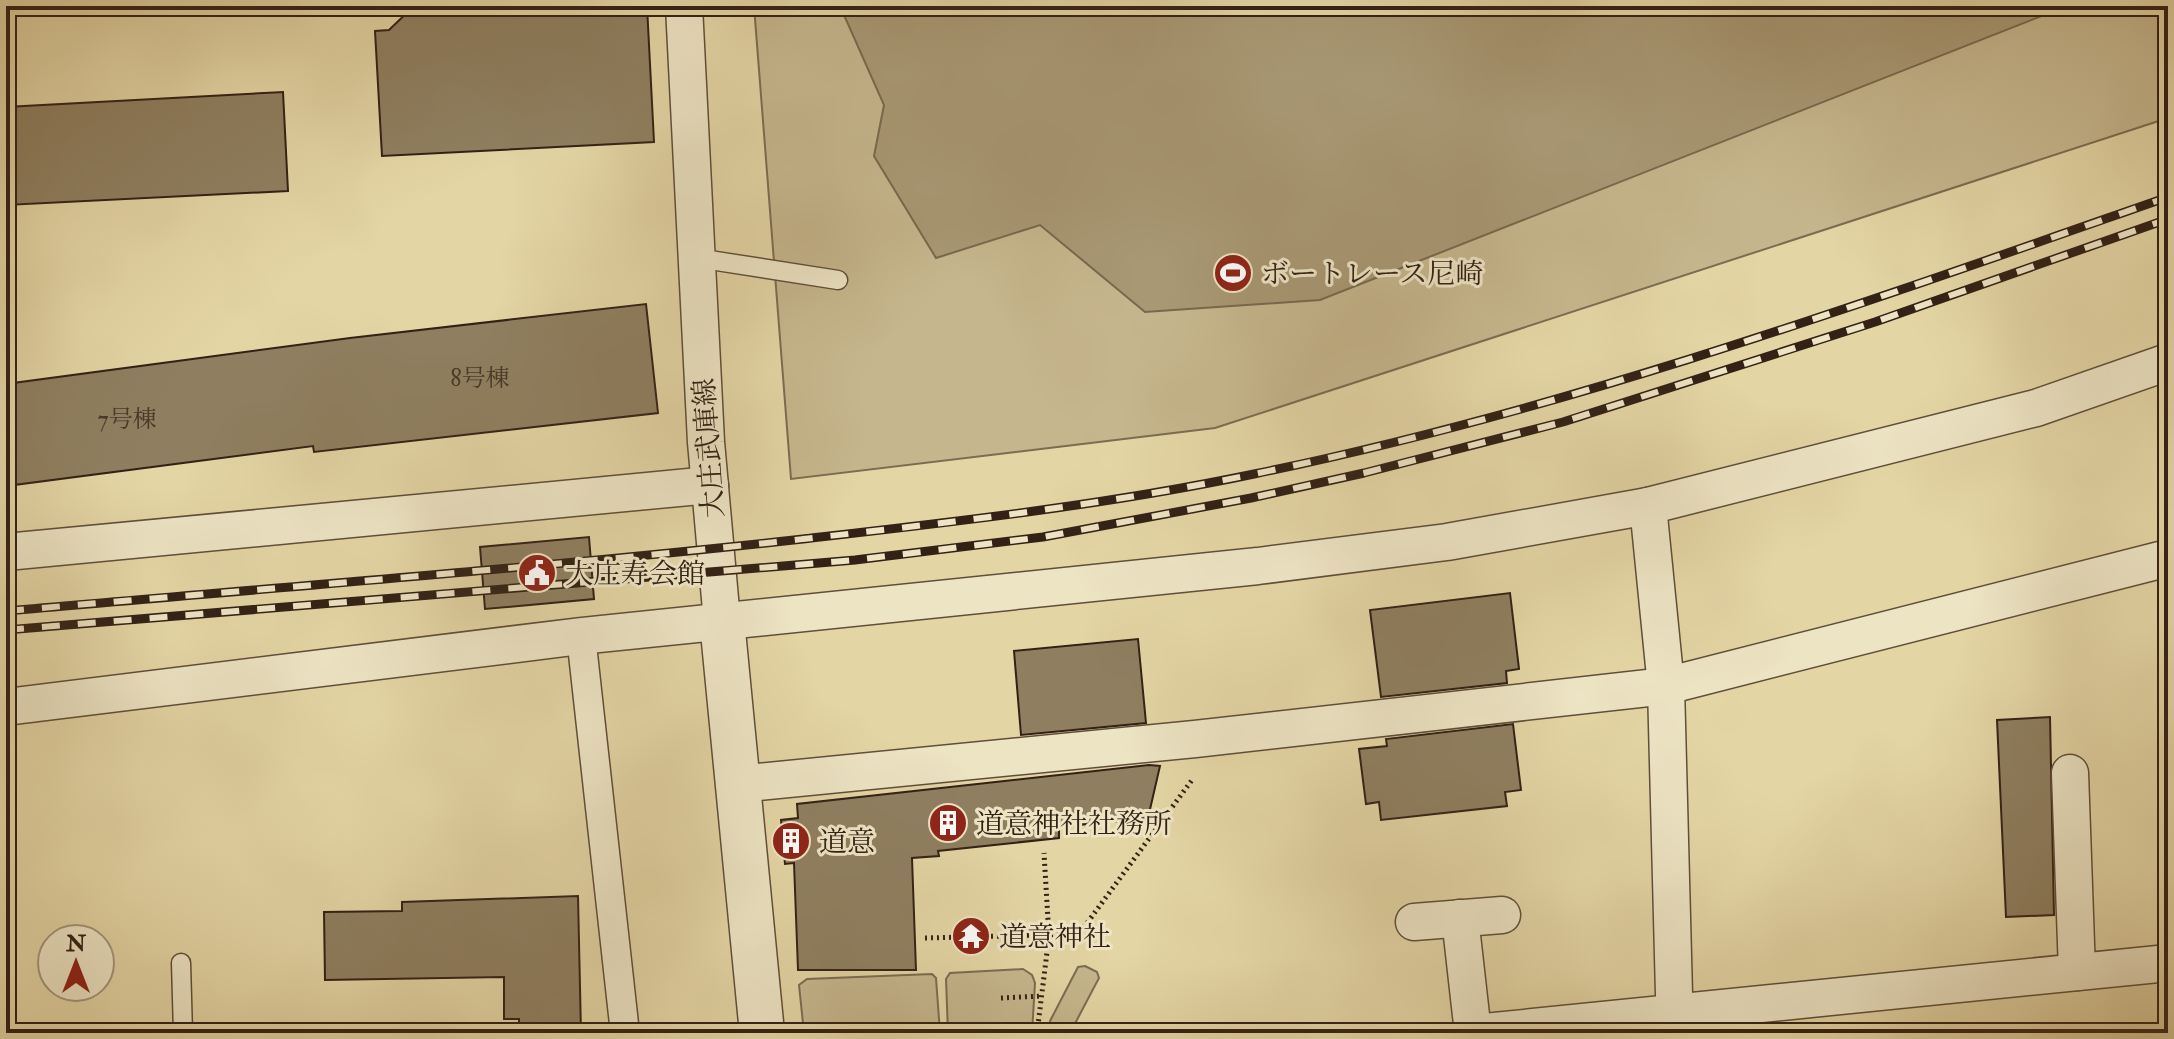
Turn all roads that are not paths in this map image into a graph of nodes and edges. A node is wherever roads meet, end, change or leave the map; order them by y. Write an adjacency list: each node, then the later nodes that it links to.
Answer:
1 (684, 6): 2 (street, 大庄武庫線)
2 (697, 258): 3 (lane); 5 (street, 大庄武庫線)
3 (838, 280)
4 (2168, 362): 6 (street)
5 (710, 485): 7 (street); 9 (street, 大庄武庫線)
6 (1648, 506): 9 (street); 11 (street)
7 (6, 552)
8 (2168, 558): 11 (street)
9 (722, 621): 10 (street); 14 (street, 大庄武庫線)
10 (581, 636): 12 (street); 23 (street)
11 (1666, 686): 14 (street); 21 (street)
12 (6, 707)
13 (2070, 773): 20 (street)
14 (738, 784): 24 (street, 大庄武庫線)
15 (1502, 915): 16 (street)
16 (1460, 918): 17 (street); 25 (street)
17 (1414, 922)
18 (181, 963): 22 (lane)
19 (2168, 963): 20 (street)
20 (2077, 972): 21 (street)
21 (1675, 1023): 25 (street)
22 (183, 1033)
23 (625, 1033)
24 (762, 1033)
25 (1474, 1033)

